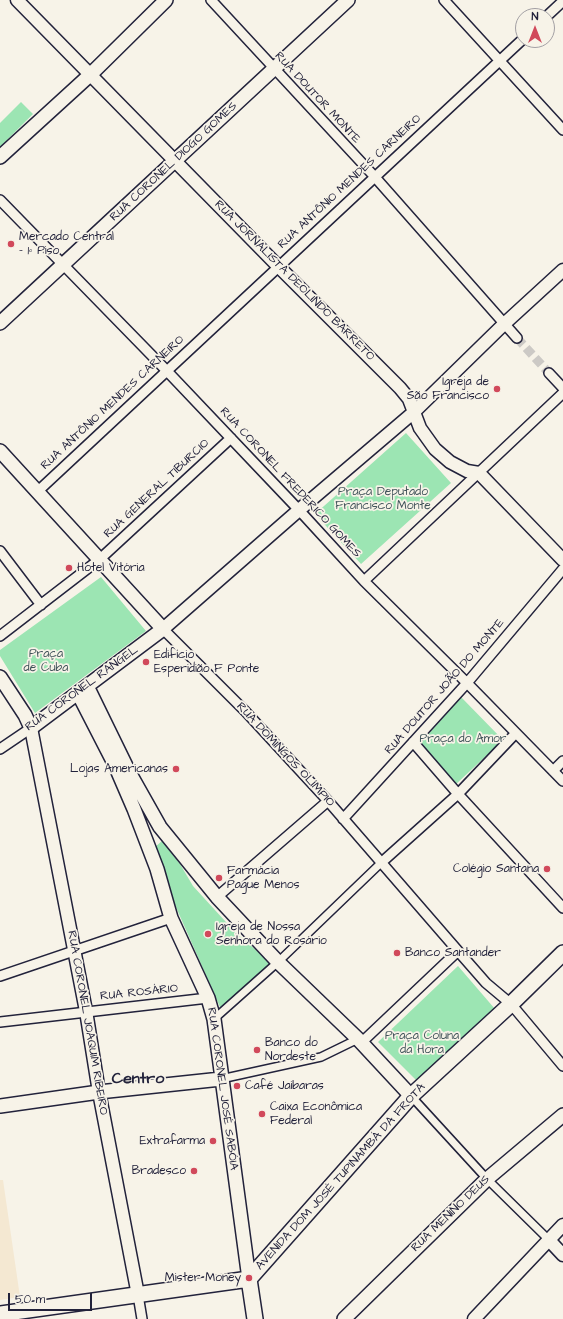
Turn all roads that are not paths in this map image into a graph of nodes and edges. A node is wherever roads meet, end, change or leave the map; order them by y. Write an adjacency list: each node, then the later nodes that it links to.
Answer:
1 (17, 0): 11 (street, RUA JORNALISTA DEOLINDO BARRETO)
2 (166, 0): 11 (main road)
3 (210, 0): 10 (street, RUA DOUTOR MONTE)
4 (348, 0): 10 (main road, RUA CORONEL DIOGO GOMES)
5 (444, 0): 9 (street)
6 (563, 1): 7 (street)
7 (555, 8)
8 (515, 46): 9 (street, RUA ANTÔNIO MENDES CARNEIRO)
9 (499, 61): 12 (street); 15 (street, RUA ANTÔNIO MENDES CARNEIRO)
10 (274, 69): 14 (main road, RUA CORONEL DIOGO GOMES); 15 (street, RUA DOUTOR MONTE)
11 (91, 74): 13 (main road); 14 (street, RUA JORNALISTA DEOLINDO BARRETO)
12 (563, 130)
13 (0, 157)
14 (175, 161): 17 (main road, RUA CORONEL DIOGO GOMES); 18 (street, RUA JORNALISTA DEOLINDO BARRETO)
15 (374, 176): 18 (street, RUA ANTÔNIO MENDES CARNEIRO); 21 (street, RUA DOUTOR MONTE)
16 (0, 200): 17 (street, RUA CORONEL FREDERICO GOMES)
17 (64, 265): 20 (main road, RUA CORONEL DIOGO GOMES); 23 (street, RUA CORONEL FREDERICO GOMES)
18 (278, 266): 23 (street, RUA ANTÔNIO MENDES CARNEIRO); 27 (street, RUA JORNALISTA DEOLINDO BARRETO)
19 (563, 270): 21 (street)
20 (0, 323)
21 (503, 325): 22 (street, RUA DOUTOR MONTE); 27 (street)
22 (517, 338)
23 (166, 370): 28 (street, RUA CORONEL FREDERICO GOMES); 31 (street, RUA ANTÔNIO MENDES CARNEIRO)
24 (549, 373): 25 (street)
25 (563, 388)
26 (563, 393): 30 (street)
27 (414, 412): 30 (street, RUA JORNALISTA DEOLINDO BARRETO); 32 (street)
28 (231, 438): 32 (street, RUA CORONEL FREDERICO GOMES); 34 (street, RUA GENERAL TIBURCIO)
29 (0, 451): 31 (main road, RUA DOMINGOS OLÍMPIO)
30 (479, 473): 35 (street, RUA JORNALISTA DEOLINDO BARRETO); 37 (street)
31 (37, 492): 34 (main road, RUA DOMINGOS OLÍMPIO)
32 (300, 510): 37 (street, RUA CORONEL FREDERICO GOMES); 39 (street)
33 (0, 550): 38 (street)
34 (100, 559): 38 (street, RUA GENERAL TIBURCIO); 39 (main road, RUA DOMINGOS OLÍMPIO)
35 (563, 560)
36 (563, 569): 42 (street, RUA DOUTOR JOÃO DO MONTE)
37 (364, 581): 42 (street, RUA CORONEL FREDERICO GOMES)
38 (41, 605): 40 (street, RUA GENERAL TIBURCIO)
39 (163, 629): 43 (main road, RUA CORONEL RANGEL); 52 (street, RUA DOMINGOS OLÍMPIO)
40 (0, 636)
41 (0, 677): 44 (main road)
42 (467, 683): 45 (street, RUA CORONEL FREDERICO GOMES); 46 (street, RUA DOUTOR JOÃO DO MONTE)
43 (83, 690): 44 (main road, RUA CORONEL RANGEL); 55 (main road); 57 (main road, RUA CORONEL JOSÉ SABÓIA)
44 (30, 728): 47 (street, RUA CORONEL RANGEL); 59 (street, RUA CORONEL JOAQUIM RIBEIRO)
45 (516, 734): 49 (street, RUA CORONEL FREDERICO GOMES); 51 (street)
46 (413, 742): 51 (street); 53 (street, RUA DOUTOR JOÃO DO MONTE)
47 (0, 749)
48 (563, 761): 49 (street)
49 (553, 771): 50 (street, RUA CORONEL FREDERICO GOMES)
50 (563, 781)
51 (458, 794): 54 (street); 56 (street)
52 (328, 801): 53 (street, RUA DOMINGOS OLÍMPIO); 55 (street)
53 (343, 819): 54 (street, RUA DOMINGOS OLÍMPIO)
54 (382, 862): 58 (street, RUA DOMINGOS OLÍMPIO); 61 (street)
55 (217, 897): 61 (main road)
56 (563, 908)
57 (172, 918): 59 (street); 63 (main road, RUA CORONEL JOSÉ SABÓIA)
58 (458, 950): 64 (street, RUA DOMINGOS OLÍMPIO); 68 (street)
59 (74, 951): 62 (street); 65 (street, RUA CORONEL JOAQUIM RIBEIRO)
60 (563, 953): 64 (main road, AVENIDA DOM JOSÉ TUPINAMBÁ DA FROTA)
61 (278, 962): 66 (street); 68 (main road)
62 (0, 976)
63 (208, 998): 65 (street, RUA ROSÁRIO); 66 (main road, RUA CORONEL JOSÉ SABÓIA)
64 (511, 1004): 69 (street, RUA DOMINGOS OLÍMPIO); 72 (main road, AVENIDA DOM JOSÉ TUPINAMBÁ DA FROTA)
65 (86, 1011): 67 (street, RUA ROSÁRIO); 71 (street, RUA CORONEL JOAQUIM RIBEIRO)
66 (214, 1019): 70 (main road, RUA CORONEL JOSÉ SABÓIA)
67 (0, 1022)
68 (359, 1041): 70 (street); 72 (main road)
69 (563, 1066)
70 (221, 1079): 71 (main road); 79 (main road, RUA CORONEL JOSÉ SABÓIA)
71 (99, 1092): 73 (main road); 80 (street, RUA CORONEL JOAQUIM RIBEIRO)
72 (411, 1096): 75 (street); 79 (main road, AVENIDA DOM JOSÉ TUPINAMBÁ DA FROTA)
73 (0, 1106)
74 (563, 1115): 75 (main road, RUA MENINO DEUS)
75 (487, 1179): 77 (street); 84 (main road, RUA MENINO DEUS)
76 (563, 1225): 77 (street)
77 (548, 1239): 78 (street); 85 (street)
78 (563, 1254)
79 (250, 1279): 80 (main road, AVENIDA DOM JOSÉ TUPINAMBÁ DA FROTA); 83 (main road, RUA CORONEL JOSÉ SABÓIA)
80 (138, 1295): 81 (main road, AVENIDA DOM JOSÉ TUPINAMBÁ DA FROTA); 82 (street, RUA CORONEL JOAQUIM RIBEIRO)
81 (0, 1314)
82 (142, 1319)
83 (255, 1319)
84 (344, 1319)
85 (474, 1319)

